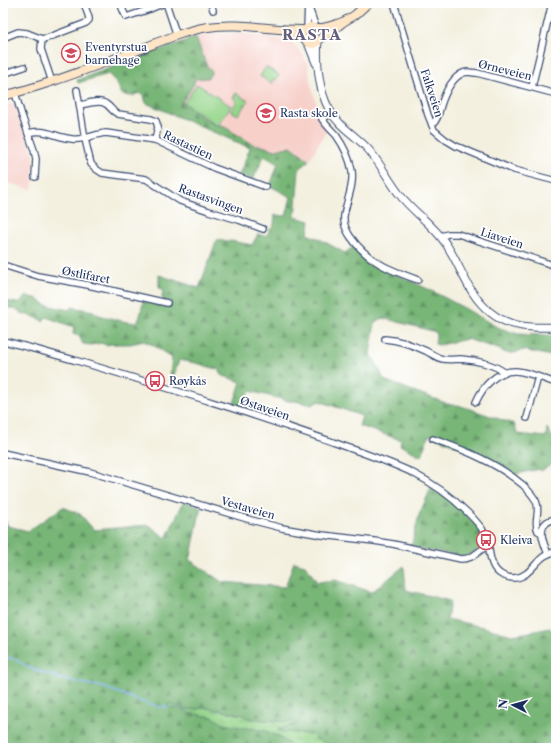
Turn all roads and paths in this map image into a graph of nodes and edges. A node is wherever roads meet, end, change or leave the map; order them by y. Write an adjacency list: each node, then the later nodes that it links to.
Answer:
1 (84, 3): 17 (street)
2 (120, 3): 10 (street)
3 (148, 3): 10 (street)
4 (165, 3): 10 (street); 15 (street)
5 (211, 3): 11 (street)
6 (368, 3): 12 (main road)
7 (394, 3): 30 (street, Falkveien)
8 (552, 3): 23 (street)
9 (308, 4): 13 (street); 14 (street)
10 (150, 9)
11 (213, 10)
12 (343, 22): 13 (main road); 18 (main road)
13 (316, 28): 14 (main road); 18 (main road)
14 (306, 35): 15 (main road); 18 (main road); 21 (street)
15 (177, 36): 22 (main road)
16 (3, 38): 17 (street)
17 (42, 39): 22 (street)
18 (319, 40): 21 (street)
19 (3, 67): 20 (street)
20 (24, 67)
21 (318, 68): 29 (street)
22 (52, 82): 25 (main road)
23 (532, 87): 26 (street, Ørneveien); 30 (street, Ørneveien)
24 (77, 90): 28 (street, Rastasvingen)
25 (15, 93): 27 (main road); 31 (street)
26 (556, 94)
27 (3, 96)
28 (80, 105): 32 (street, Rastasvingen); 33 (street)
29 (332, 114): 38 (street); 41 (street)
30 (432, 125): 35 (street, Falkveien)
31 (28, 133): 32 (street, Rastastien); 34 (street)
32 (85, 138): 33 (street, Rastastien); 37 (street, Rastasvingen)
33 (155, 140): 36 (street, Rastastien)
34 (35, 177)
35 (556, 181)
36 (266, 187)
37 (263, 229)
38 (441, 236): 40 (street, Liaveien); 43 (street)
39 (3, 265): 42 (street, Østlifaret)
40 (556, 266)
41 (418, 280)
42 (167, 303)
43 (556, 327)
44 (385, 339): 46 (street)
45 (3, 341): 55 (street, Østaveien)
46 (505, 373): 47 (street); 49 (street)
47 (538, 377): 48 (street); 50 (street)
48 (556, 383)
49 (476, 402)
50 (527, 418)
51 (434, 439): 54 (street)
52 (3, 453): 55 (street, Vestaveien)
53 (556, 520): 54 (street)
54 (542, 532): 57 (street)
55 (488, 546): 57 (street, Østaveien)
56 (556, 552): 57 (street)
57 (548, 554)

